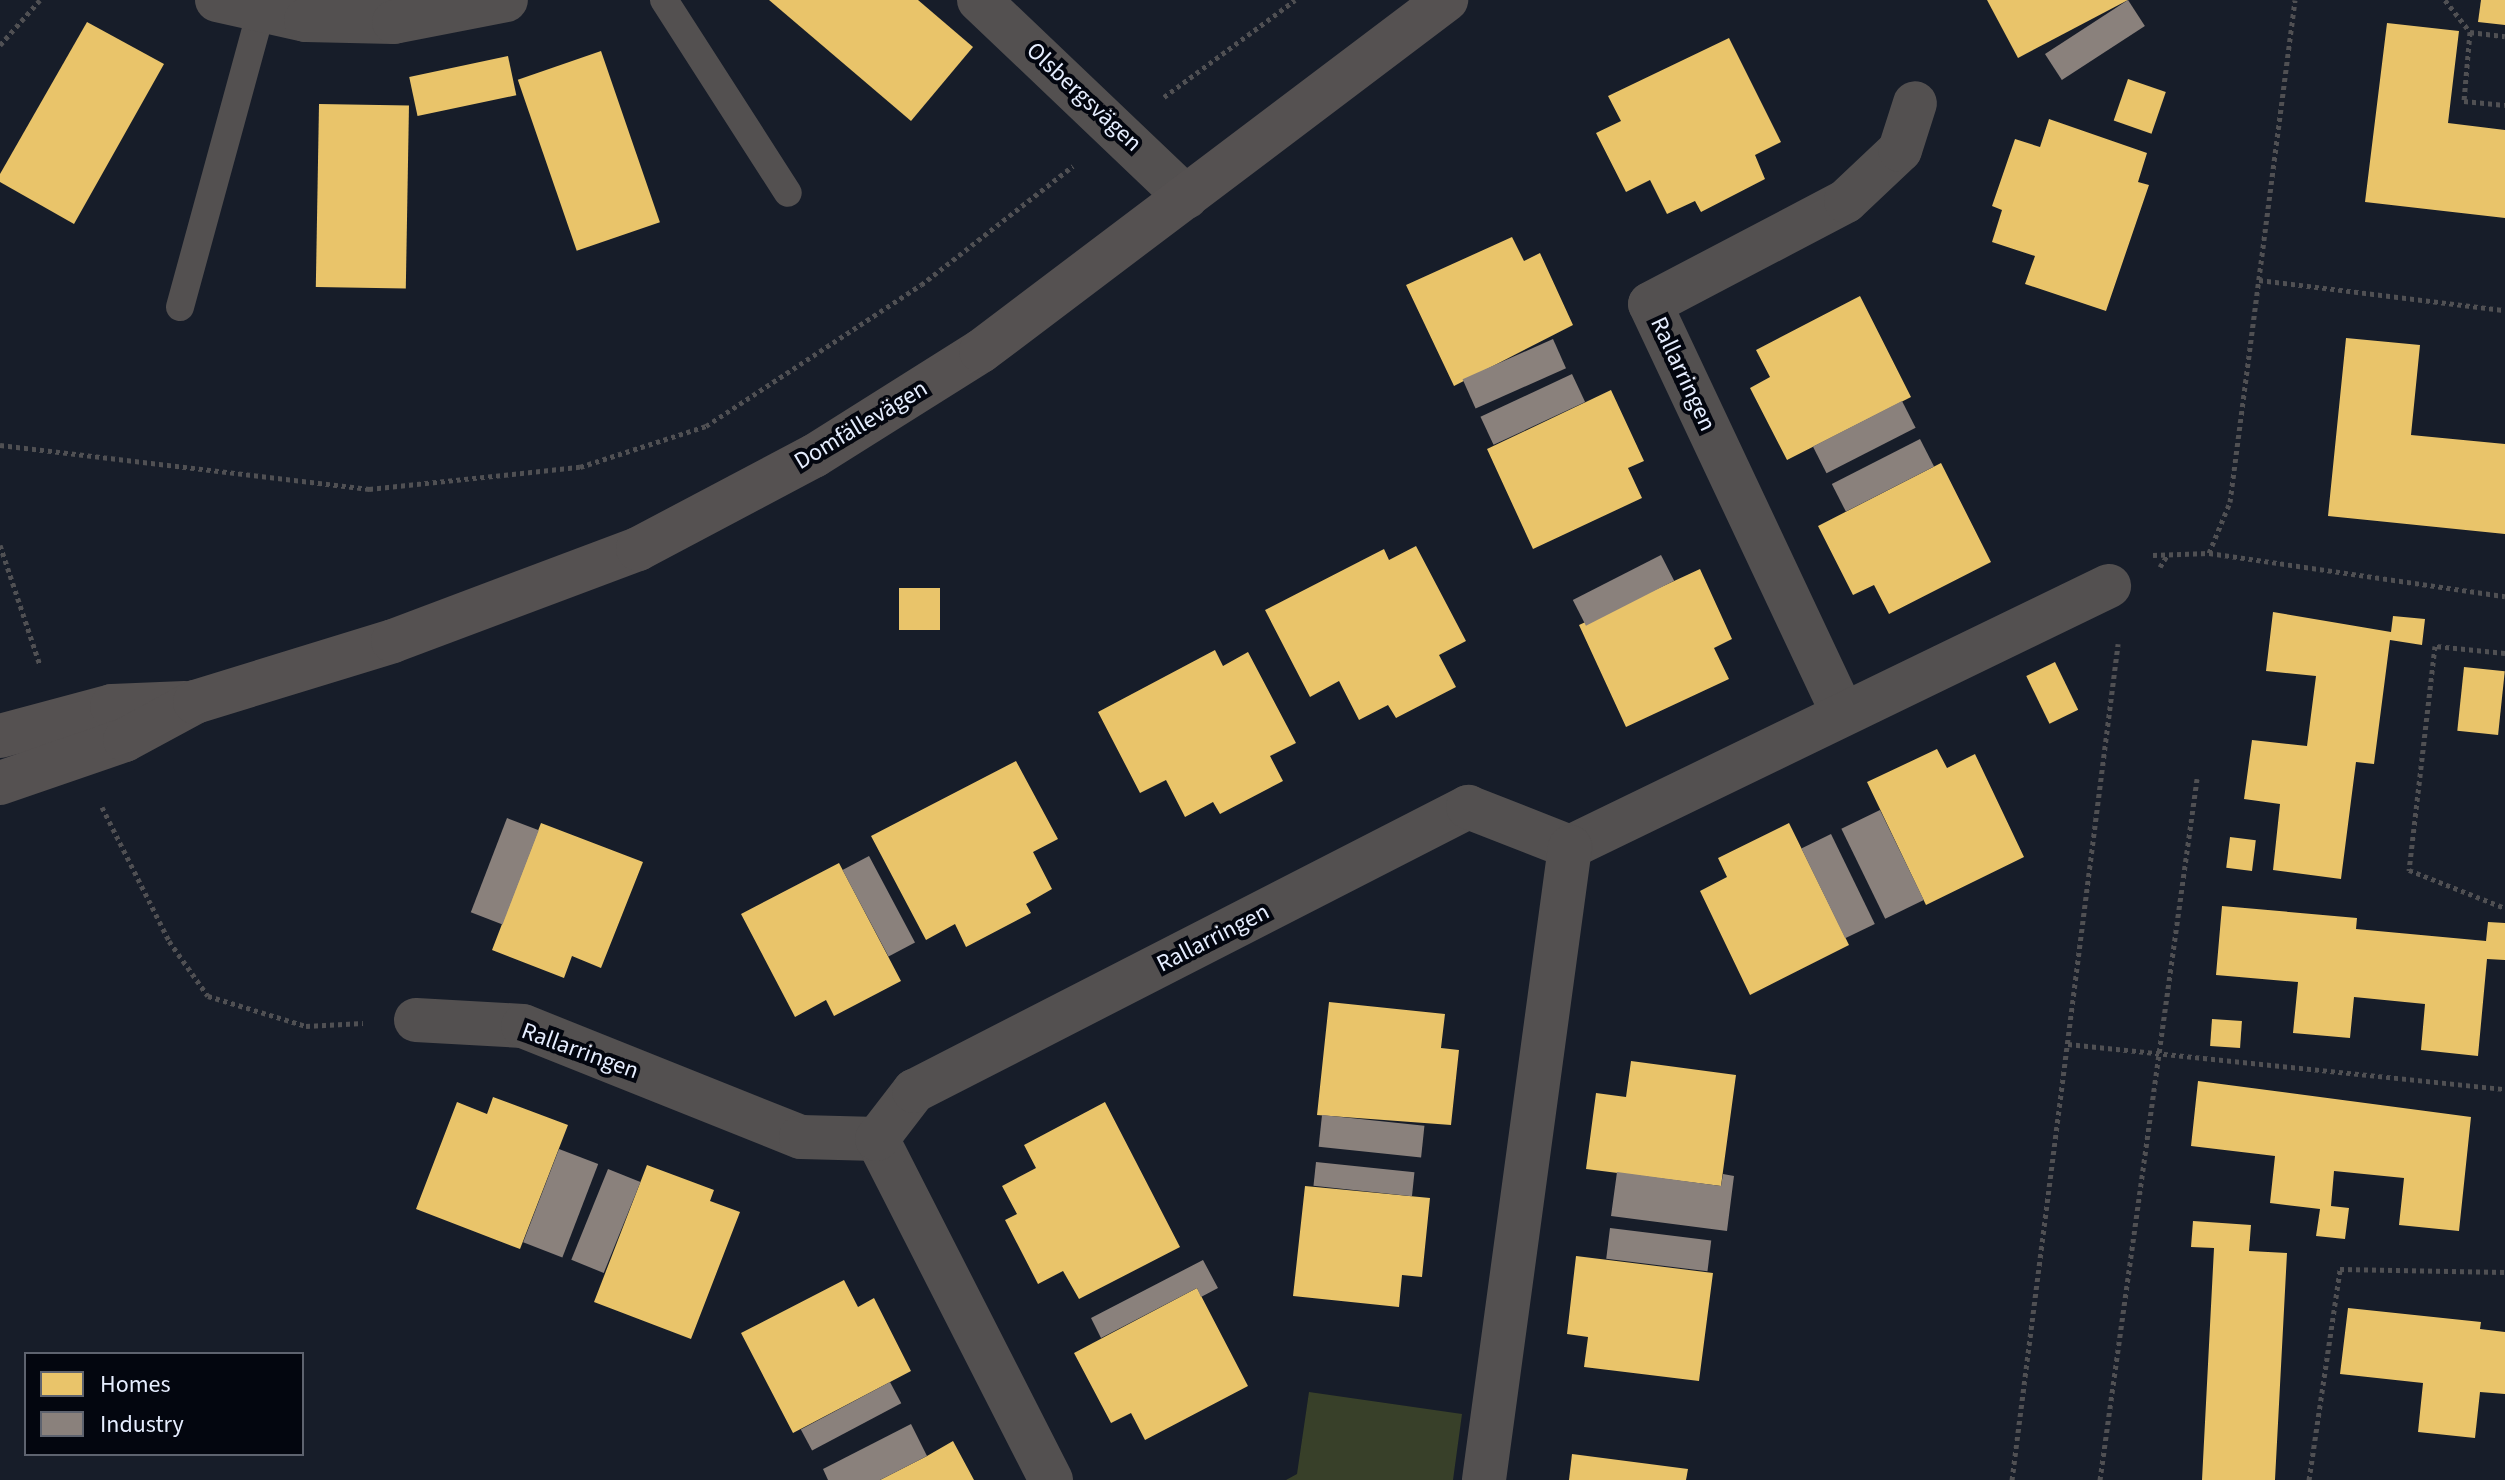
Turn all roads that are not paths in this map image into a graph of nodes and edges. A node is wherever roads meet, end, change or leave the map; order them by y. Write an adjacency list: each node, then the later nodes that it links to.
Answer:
1 (217, 0): 6 (street)
2 (664, 0): 8 (lane)
3 (1446, 0): 9 (street, Domfällevägen)
4 (981, 1): 9 (street, Olsbergsvägen)
5 (496, 2): 6 (street)
6 (260, 14): 10 (lane)
7 (1915, 103): 13 (street, Rallarringen)
8 (788, 193)
9 (1186, 197): 12 (street, Domfällevägen)
10 (180, 307)
11 (2109, 586): 13 (street)
12 (195, 702): 14 (street, Domfällevägen); 15 (street, Domfällevägen)
13 (1843, 714): 16 (street)
14 (0, 736)
15 (0, 783)
16 (1570, 847): 18 (street, Rallarringen); 20 (street)
17 (416, 1020): 18 (street, Rallarringen)
18 (877, 1139): 19 (street)
19 (1051, 1480)
20 (1484, 1480)

